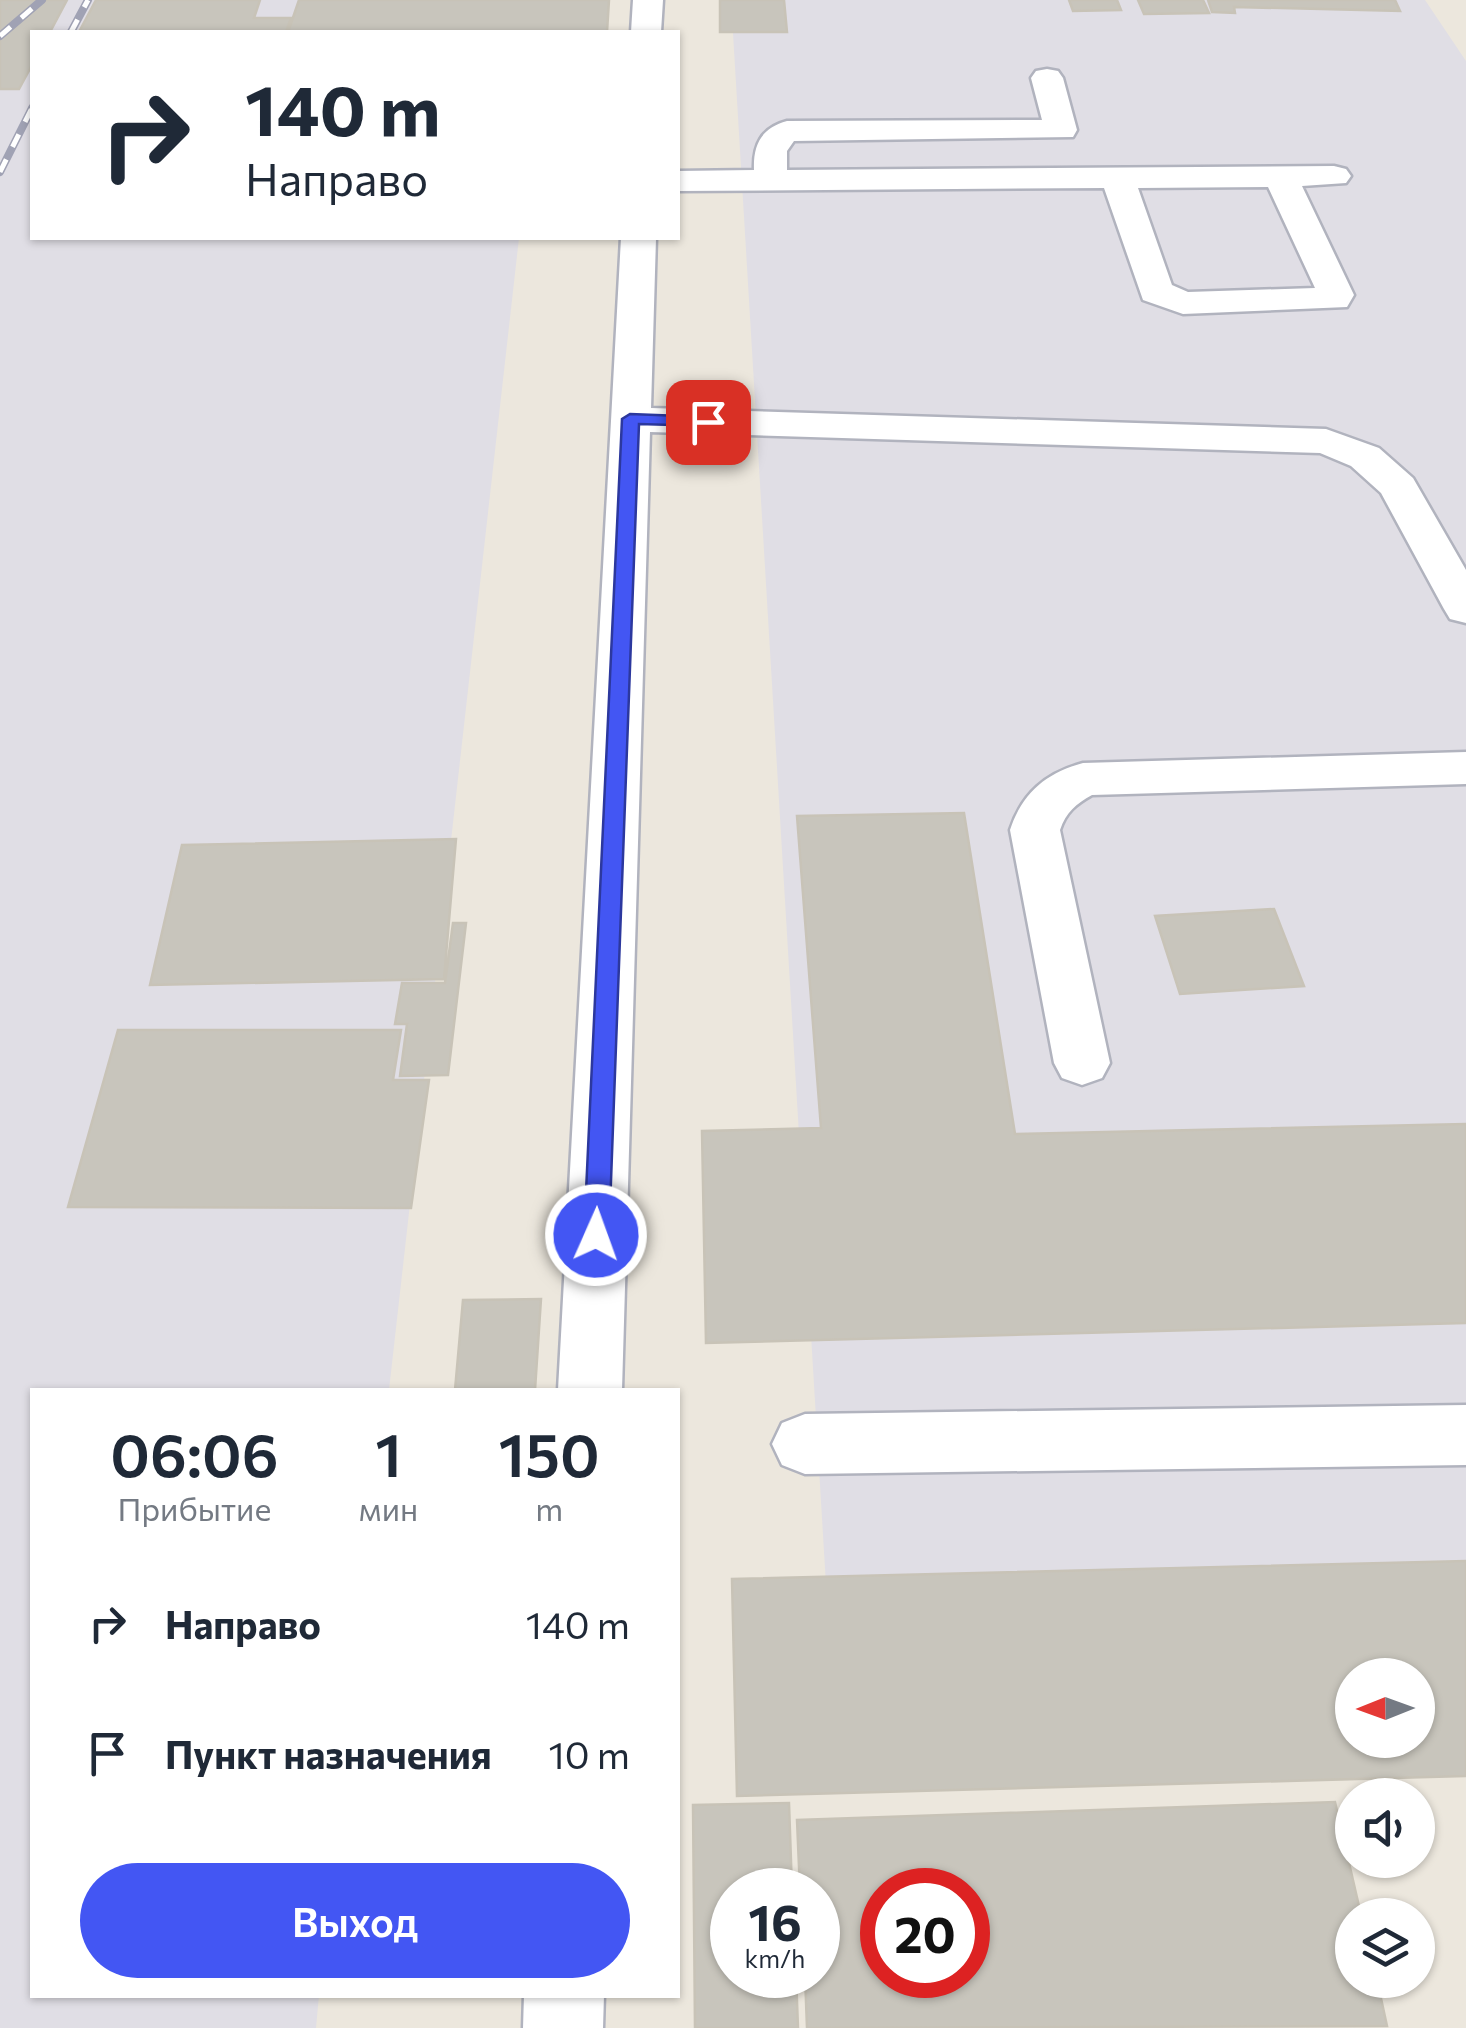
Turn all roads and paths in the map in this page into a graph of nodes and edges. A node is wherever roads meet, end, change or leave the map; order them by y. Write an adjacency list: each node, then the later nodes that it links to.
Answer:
1 (648, 0): 2 (lane)
2 (646, 30)
3 (1048, 78): 8 (lane)
4 (1280, 176): 5 (lane); 6 (lane); 6 (lane)
5 (1334, 176)
6 (1117, 177): 8 (lane)
7 (680, 180): 8 (lane)
8 (771, 180)
9 (638, 240): 10 (lane)
10 (630, 419): 11 (lane); 14 (lane)
11 (1466, 610)
12 (1466, 768): 13 (lane)
13 (1082, 1063)
14 (590, 1388)
15 (1466, 1435): 16 (lane)
16 (805, 1444)
17 (564, 1998): 18 (lane)
18 (563, 2028)

